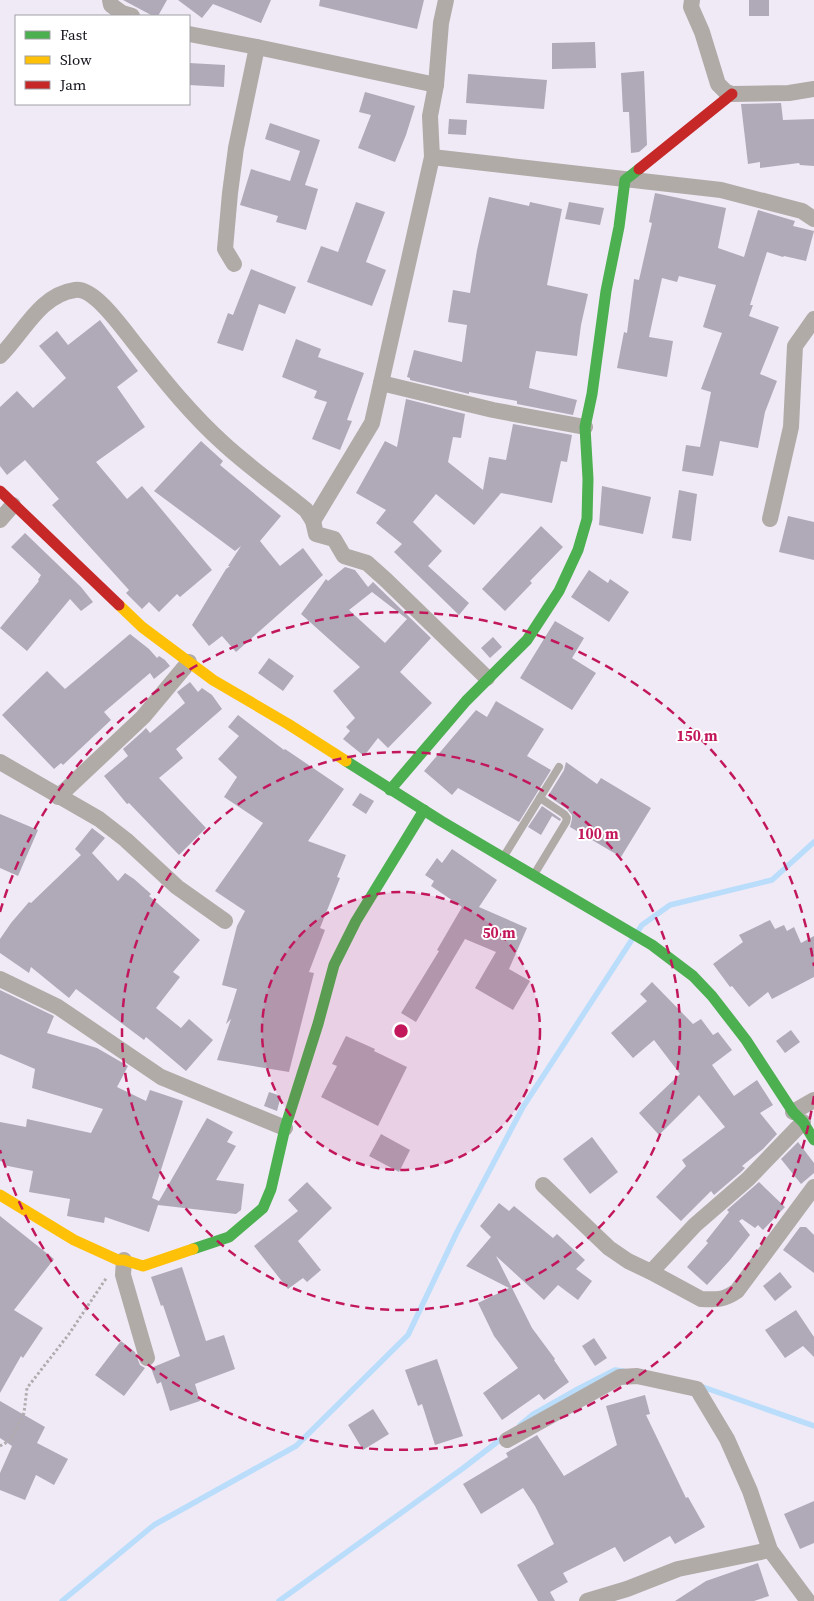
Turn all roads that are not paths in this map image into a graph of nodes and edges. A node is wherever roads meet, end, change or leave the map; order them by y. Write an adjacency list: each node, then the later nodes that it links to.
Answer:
1 (110, 0): 4 (street)
2 (446, 0): 7 (street)
3 (692, 0): 9 (street)
4 (129, 15)
5 (190, 34): 6 (street)
6 (257, 47): 7 (street); 13 (street)
7 (436, 85): 10 (street)
8 (814, 89): 9 (street)
9 (732, 94): 11 (street)
10 (432, 157): 11 (street); 16 (street)
11 (625, 180): 12 (street); 17 (street)
12 (814, 219)
13 (234, 264)
14 (814, 319): 20 (street)
15 (0, 356): 22 (street)
16 (382, 383): 17 (street); 22 (street)
17 (585, 427): 24 (street)
18 (0, 491): 19 (street)
19 (13, 505): 21 (street); 23 (street)
20 (770, 519)
21 (0, 520)
22 (313, 521): 24 (street)
23 (189, 662): 27 (street); 28 (street)
24 (487, 678): 27 (street)
25 (0, 762): 28 (street)
26 (559, 767): 29 (lane)
27 (390, 790): 30 (street)
28 (58, 797): 33 (street)
29 (540, 798): 31 (lane); 32 (lane)
30 (424, 810): 31 (street); 37 (street)
31 (503, 857): 32 (street)
32 (533, 875): 36 (street)
33 (225, 922)
34 (0, 980): 37 (street)
35 (814, 1100): 36 (street)
36 (798, 1117): 38 (street); 43 (street)
37 (285, 1128): 42 (street)
38 (814, 1140)
39 (543, 1185): 43 (street)
40 (814, 1187): 43 (street)
41 (0, 1195): 42 (street)
42 (121, 1260): 44 (street)
43 (652, 1272)
44 (147, 1358)
45 (507, 1440): 46 (street)
46 (770, 1550): 47 (street); 48 (street)
47 (587, 1601)
48 (808, 1601)

